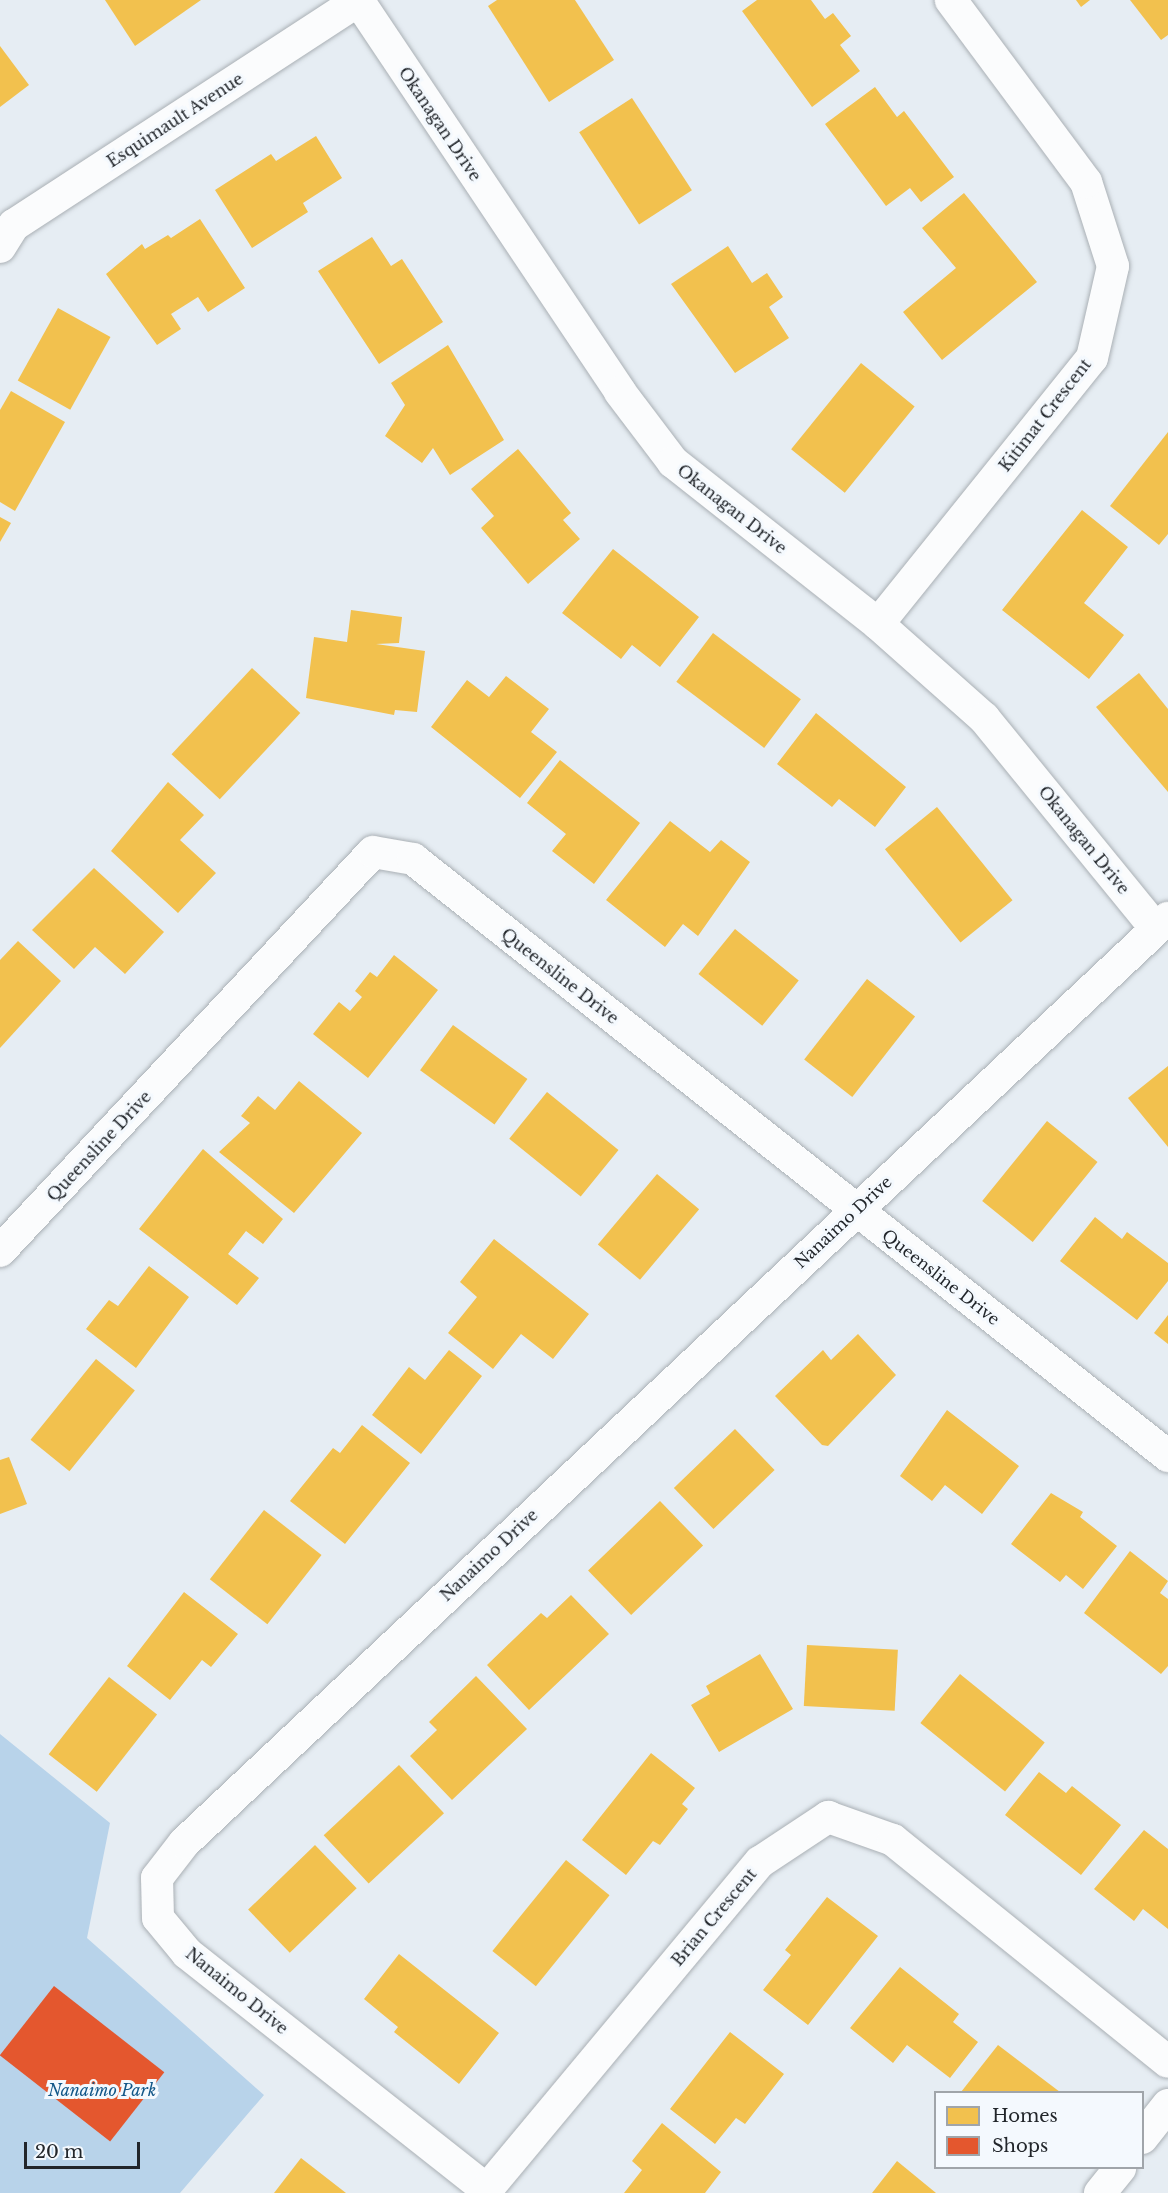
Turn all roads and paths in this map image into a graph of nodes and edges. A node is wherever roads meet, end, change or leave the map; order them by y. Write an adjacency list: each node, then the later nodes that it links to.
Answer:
1 (951, 0): 4 (street, Kitimat Crescent)
2 (358, 1): 3 (street, Esquimault Avenue); 4 (street, Okanagan Drive)
3 (0, 247)
4 (878, 624): 5 (street, Okanagan Drive)
5 (1161, 923): 6 (street, Nanaimo Drive)
6 (856, 1209): 7 (street, Queensline Drive); 8 (street, Queensline Drive); 13 (street, Nanaimo Drive)
7 (0, 1251)
8 (1168, 1456)
9 (1168, 2062): 13 (street, Brian Crescent)
10 (1168, 2105): 11 (street)
11 (1144, 2137)
12 (1119, 2169): 14 (street)
13 (485, 2191)
14 (1100, 2193)

